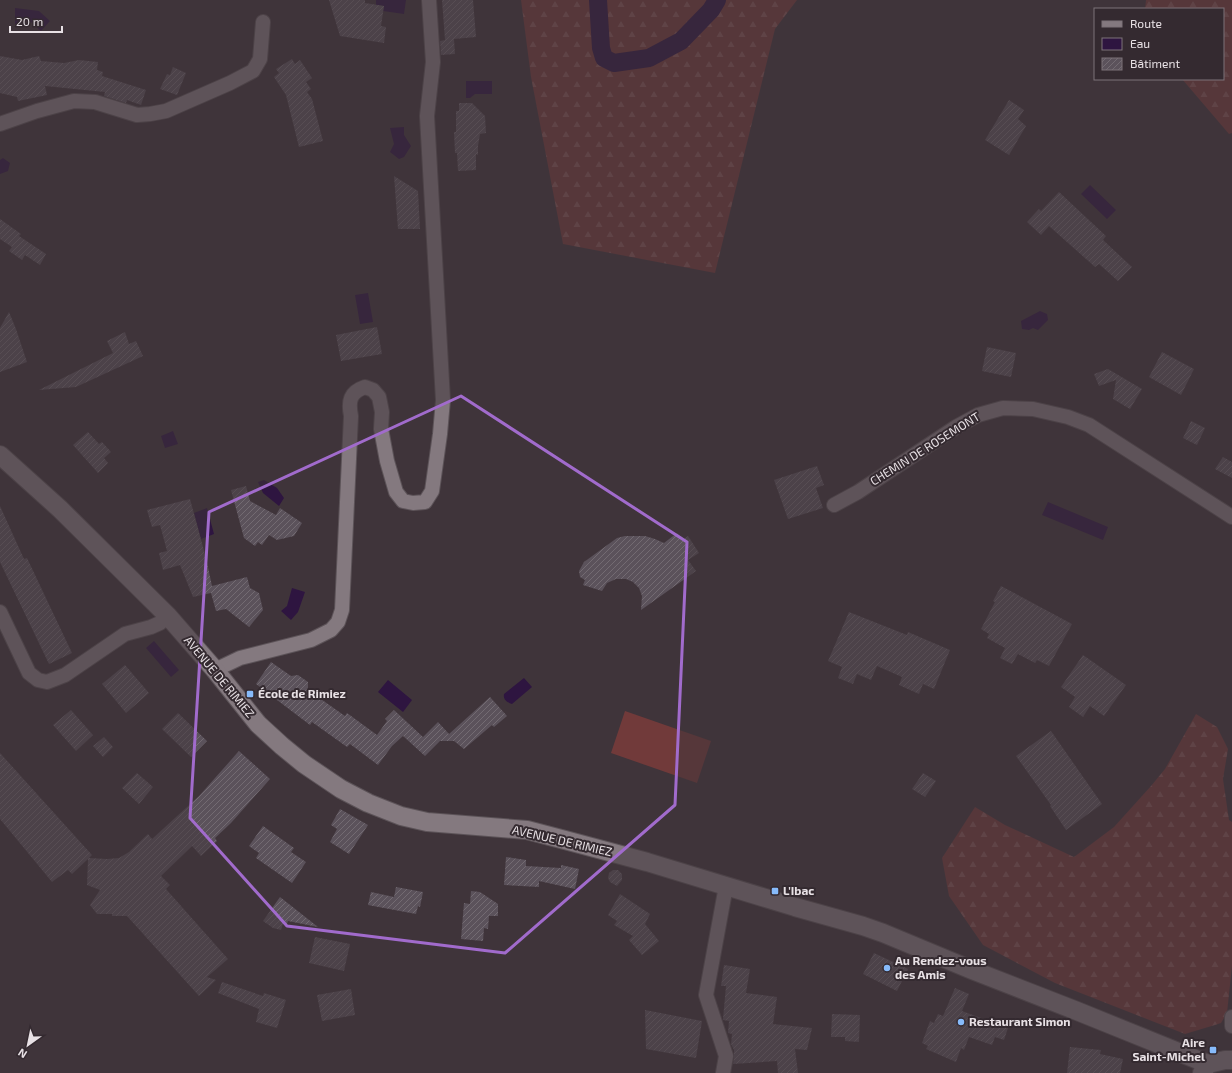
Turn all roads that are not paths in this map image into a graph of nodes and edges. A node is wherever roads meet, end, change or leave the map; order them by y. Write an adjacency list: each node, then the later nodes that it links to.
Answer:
1 (428, 0): 9 (street)
2 (263, 22): 3 (street)
3 (0, 124)
4 (0, 455): 8 (street, AVENUE DE RIMIEZ)
5 (834, 505): 6 (street, CHEMIN DE ROSEMONT)
6 (1232, 517)
7 (0, 612): 8 (street)
8 (168, 616): 9 (street, AVENUE DE RIMIEZ)
9 (215, 670): 10 (street, AVENUE DE RIMIEZ)
10 (726, 886): 14 (street, AVENUE DE RIMIEZ); 15 (street)
11 (1232, 1017): 12 (street)
12 (1232, 1026)
13 (1232, 1060): 14 (street)
14 (1205, 1068)
15 (723, 1073)

